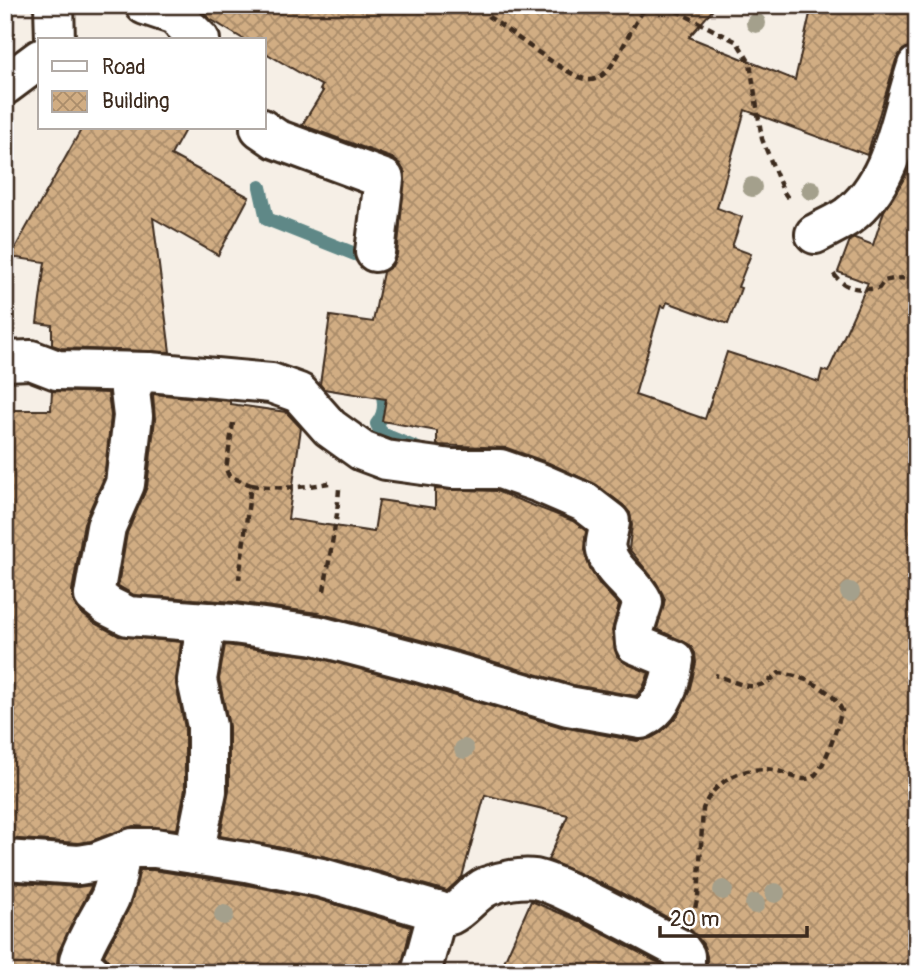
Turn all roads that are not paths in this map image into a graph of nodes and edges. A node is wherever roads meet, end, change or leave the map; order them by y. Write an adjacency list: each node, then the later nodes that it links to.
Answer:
1 (54, 5): 3 (street)
2 (145, 5): 4 (street)
3 (55, 38)
4 (198, 38)
5 (38, 60): 7 (street)
6 (917, 66): 9 (street)
7 (5, 85)
8 (263, 130): 10 (street)
9 (815, 234)
10 (375, 252)
11 (5, 360): 12 (street)
12 (149, 372): 13 (street); 13 (street)
13 (222, 623): 15 (street)
14 (120, 854): 15 (street); 16 (street); 19 (street)
15 (194, 854): 17 (street)
16 (5, 860)
17 (438, 911): 18 (street); 20 (street)
18 (683, 961)
19 (91, 973)
20 (421, 973)

